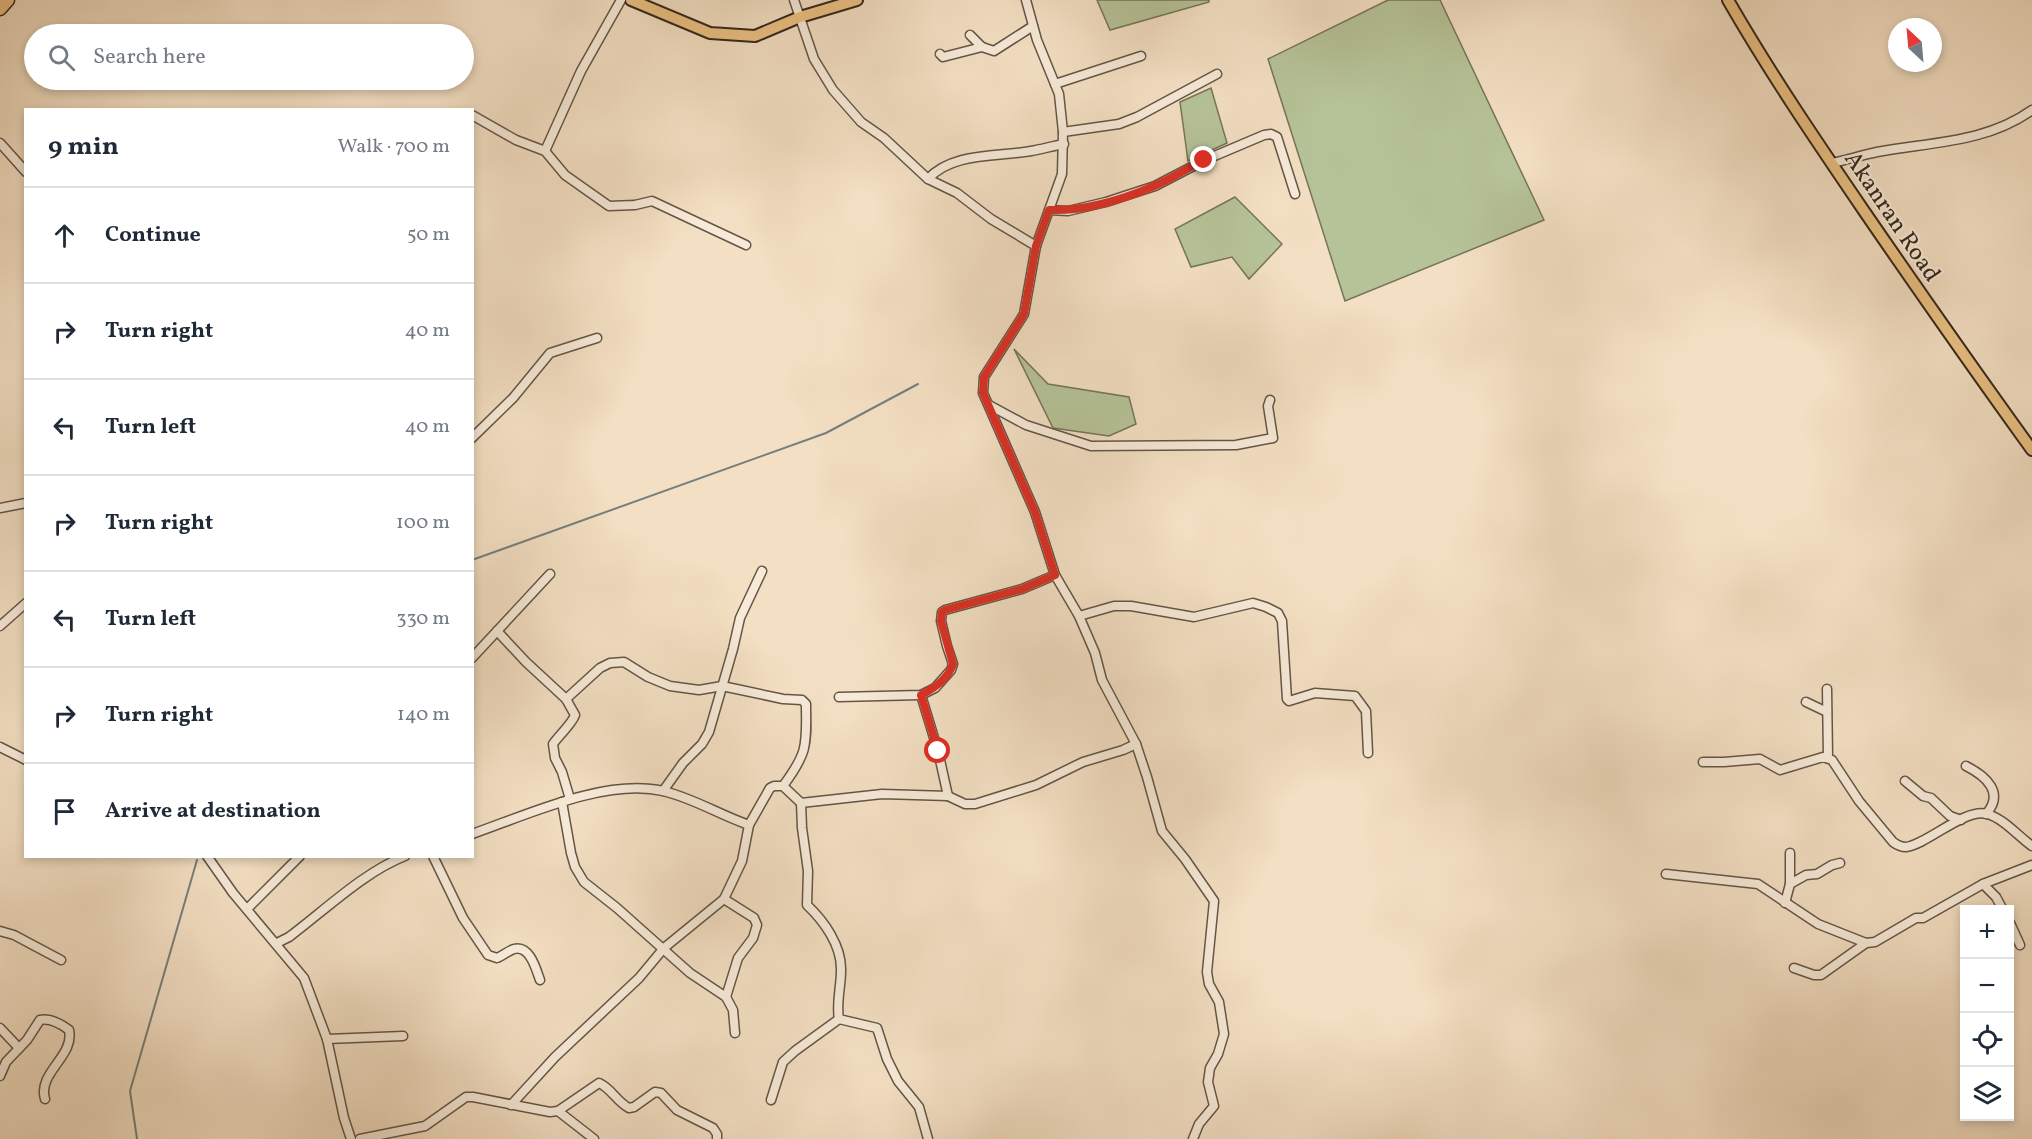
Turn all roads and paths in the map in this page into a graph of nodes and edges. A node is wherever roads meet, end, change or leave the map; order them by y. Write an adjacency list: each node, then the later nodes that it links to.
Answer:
1 (8, 0): 8 (highway)
2 (621, 0): 22 (street)
3 (631, 0): 9 (main road)
4 (794, 0): 9 (street)
5 (857, 0): 9 (main road)
6 (1026, 0): 10 (street)
7 (1728, 0): 23 (main road, Akanran Road)
8 (0, 9)
9 (800, 17): 25 (street)
10 (1033, 26): 12 (street); 16 (street)
11 (970, 35): 12 (street)
12 (982, 47): 13 (street)
13 (940, 54)
14 (1141, 56): 16 (street)
15 (1217, 74): 19 (street)
16 (1055, 84): 19 (street)
17 (2032, 110): 23 (street)
18 (474, 116): 22 (street)
19 (1064, 132): 21 (street)
20 (0, 143): 24 (street)
21 (1064, 144): 25 (street); 27 (street)
22 (544, 151): 28 (street)
23 (1832, 163): 34 (main road, Akanran Road)
24 (24, 170)
25 (928, 179): 29 (street)
26 (1295, 194): 27 (street)
27 (1049, 210): 29 (street)
28 (746, 245)
29 (1036, 246): 32 (street)
30 (597, 338): 33 (street)
31 (1270, 400): 32 (street)
32 (989, 405): 39 (street)
33 (474, 436)
34 (2032, 450)
35 (24, 503): 36 (street)
36 (0, 508)
37 (762, 571): 45 (street)
38 (550, 573): 43 (street)
39 (1055, 575): 41 (street); 47 (street)
40 (24, 605): 42 (street)
41 (1079, 616): 52 (street); 54 (street)
42 (0, 626)
43 (497, 631): 44 (street); 49 (street)
44 (474, 656)
45 (722, 686): 49 (street); 60 (street); 61 (street)
46 (1827, 689): 51 (street)
47 (921, 695): 48 (street); 62 (street)
48 (839, 697)
49 (566, 699): 63 (street)
50 (1806, 702): 51 (street)
51 (1827, 712): 55 (street)
52 (1136, 744): 62 (street); 110 (street)
53 (0, 747): 56 (street)
54 (1368, 753)
55 (1828, 758): 57 (street); 66 (street)
56 (24, 759)
57 (1703, 762)
58 (1966, 766): 65 (street)
59 (1905, 781): 66 (street)
60 (783, 786): 64 (street); 67 (street)
61 (663, 791): 63 (street); 67 (street)
62 (948, 796): 64 (street)
63 (566, 801): 68 (street); 89 (street)
64 (801, 803): 94 (street)
65 (1986, 814): 66 (street); 69 (street)
66 (1961, 820)
67 (749, 825): 80 (street)
68 (474, 833)
69 (2032, 846)
70 (1790, 853): 78 (street)
71 (209, 858): 83 (street)
72 (298, 858): 83 (street)
73 (401, 858): 86 (street)
74 (434, 858): 92 (street)
75 (1840, 863): 78 (street)
76 (2032, 865): 79 (street)
77 (1666, 874): 81 (street)
78 (1790, 884): 81 (street)
79 (1983, 884): 82 (street); 87 (street)
80 (724, 899): 89 (street); 93 (street)
81 (1785, 903): 87 (street)
82 (2001, 905)
83 (247, 909): 86 (street)
84 (0, 931): 90 (street)
85 (2014, 932): 88 (street)
86 (277, 943): 98 (street)
87 (1866, 944): 91 (street)
88 (2020, 945)
89 (664, 948): 93 (street); 103 (street)
90 (61, 960)
91 (1794, 968)
92 (540, 980)
93 (726, 997): 96 (street)
94 (839, 1019): 102 (street); 109 (street)
95 (0, 1028): 99 (street)
96 (735, 1033)
97 (403, 1036): 98 (street)
98 (327, 1039): 105 (street)
99 (19, 1048): 100 (street); 101 (street)
100 (0, 1076)
101 (45, 1099)
102 (771, 1100)
103 (512, 1105): 104 (street); 106 (street)
104 (558, 1112): 107 (street); 108 (street)
105 (351, 1139)
106 (360, 1139)
107 (594, 1139)
108 (717, 1139)
109 (928, 1139)
110 (1193, 1139)

